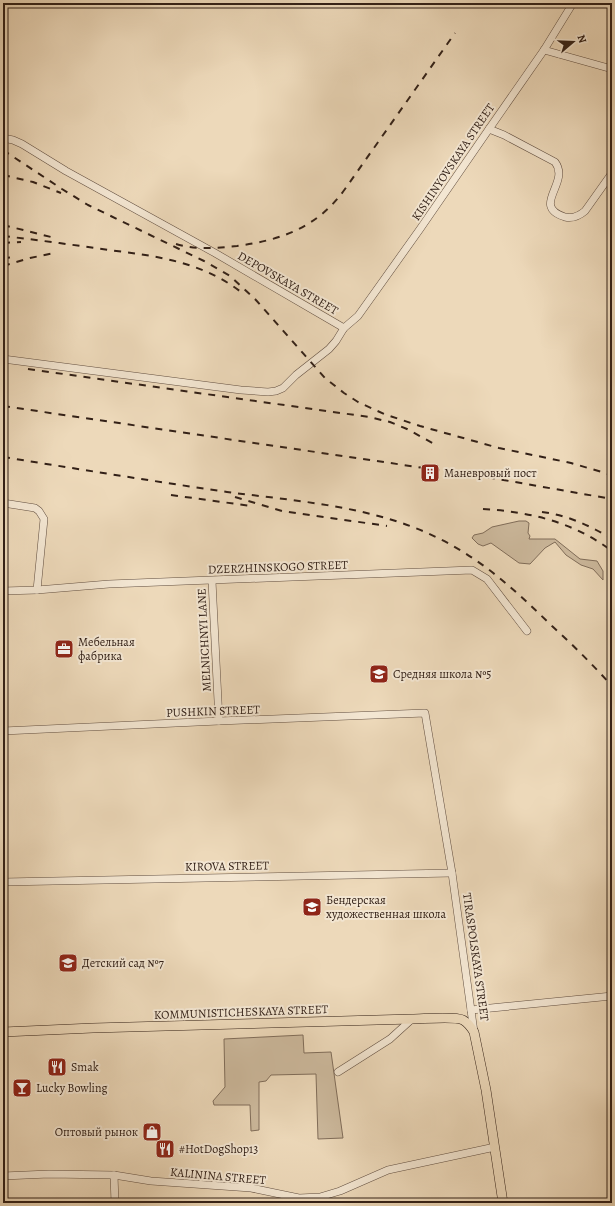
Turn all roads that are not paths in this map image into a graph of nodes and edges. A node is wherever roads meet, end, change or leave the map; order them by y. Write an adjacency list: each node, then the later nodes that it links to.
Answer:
1 (573, 3): 2 (street, KISHINYOVSKAYA STREET)
2 (544, 50): 3 (street); 4 (street, KISHINYOVSKAYA STREET)
3 (612, 69)
4 (489, 129): 6 (street); 7 (street, KISHINYOVSKAYA STREET)
5 (3, 138): 7 (street, DEPOVSKAYA STREET)
6 (612, 174)
7 (344, 328): 8 (street, DEPOVSKAYA STREET)
8 (3, 359)
9 (3, 503): 11 (street)
10 (212, 581): 11 (street, DZERZHINSKOGO STREET); 13 (street, DZERZHINSKOGO STREET); 15 (street, MELNICHNYI LANE)
11 (37, 590): 12 (street, DZERZHINSKOGO STREET)
12 (3, 591)
13 (527, 630)
14 (425, 714): 15 (street, PUSHKIN STREET); 17 (street, TIRASPOLSKAYA STREET)
15 (219, 721): 16 (street, PUSHKIN STREET)
16 (3, 731)
17 (452, 873): 18 (street, KIROVA STREET); 20 (street, TIRASPOLSKAYA STREET)
18 (3, 882)
19 (612, 996): 20 (street)
20 (471, 1010): 23 (street, TIRASPOLSKAYA STREET)
21 (412, 1019): 22 (main road, KOMMUNISTICHESKAYA STREET); 23 (main road, KOMMUNISTICHESKAYA STREET); 24 (street)
22 (3, 1032)
23 (474, 1032): 25 (main road, TIRASPOLSKAYA STREET)
24 (338, 1072)
25 (494, 1148): 26 (street, KALININA STREET); 29 (main road, TIRASPOLSKAYA STREET)
26 (114, 1175): 27 (street, KALININA STREET); 28 (street)
27 (3, 1176)
28 (115, 1203)
29 (503, 1203)

